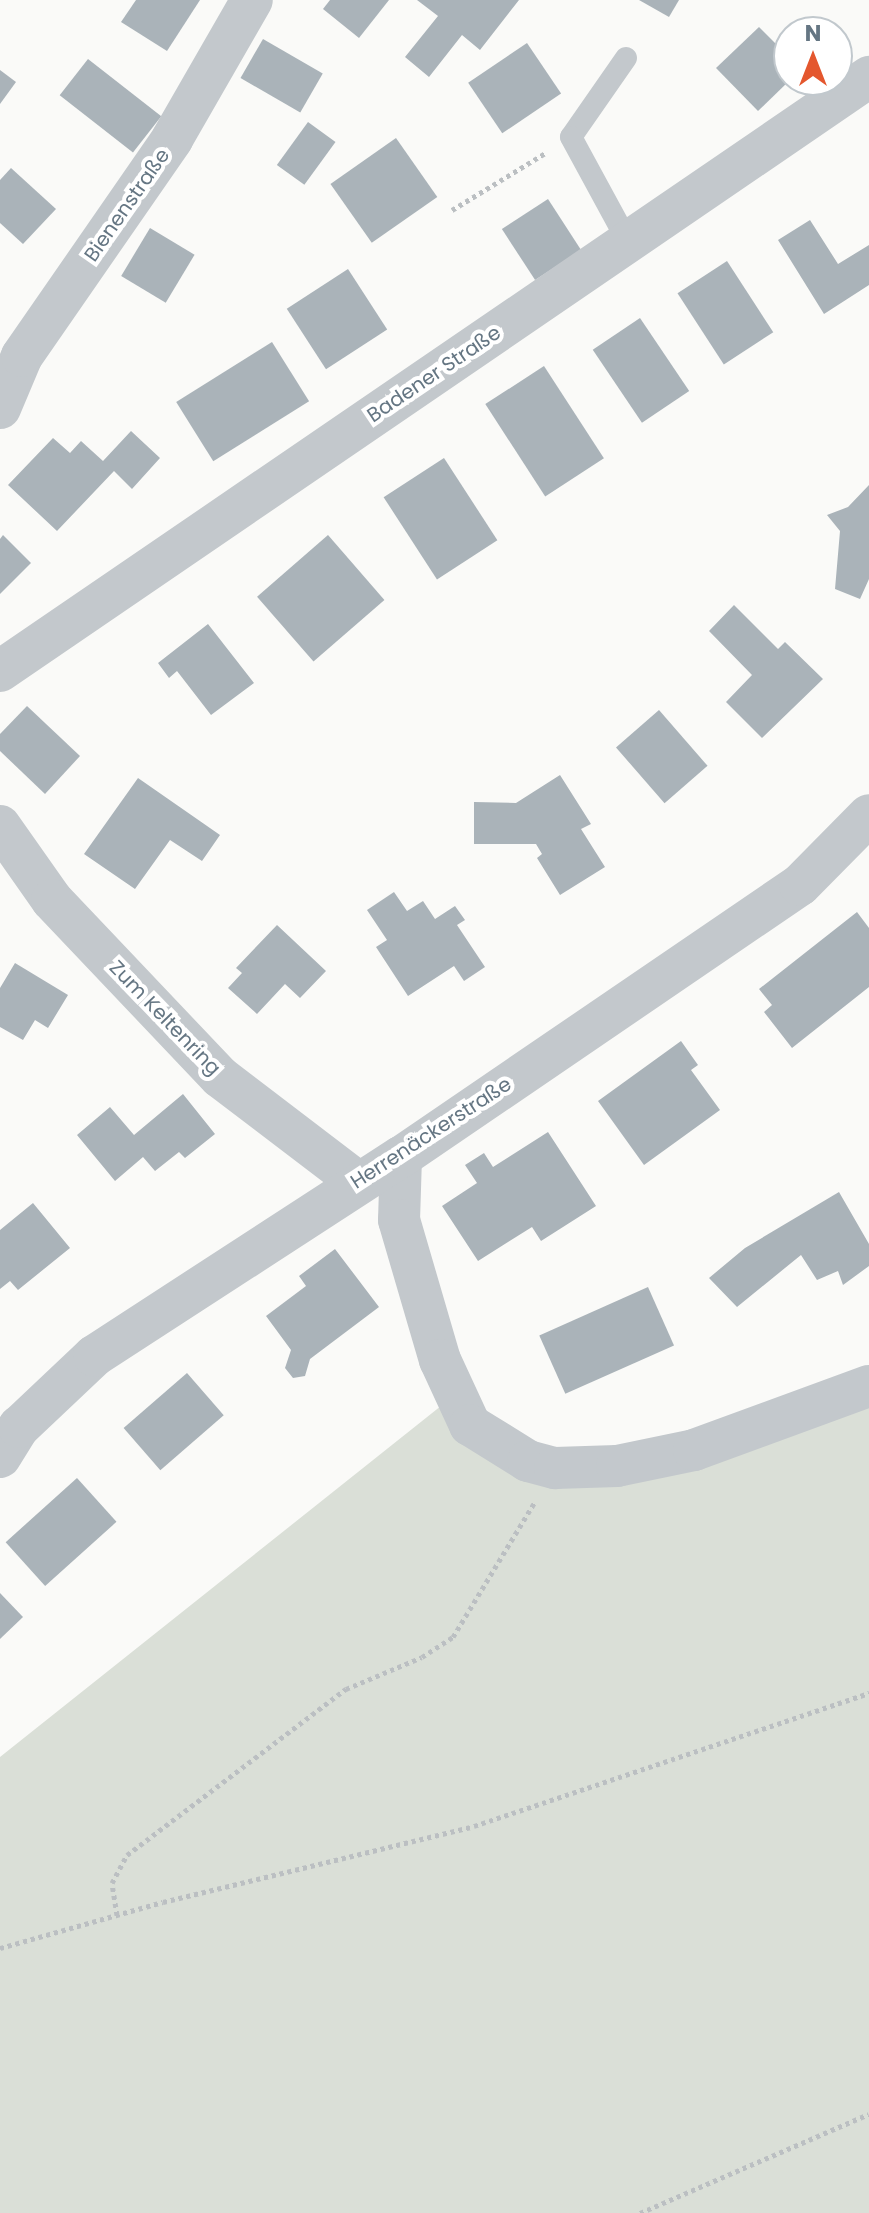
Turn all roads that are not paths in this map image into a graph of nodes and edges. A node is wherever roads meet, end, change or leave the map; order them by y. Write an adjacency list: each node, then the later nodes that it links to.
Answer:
1 (252, 0): 5 (street, Bienenstraße)
2 (626, 58): 4 (lane)
3 (869, 77): 4 (street, Badener Straße)
4 (628, 242): 7 (street, Badener Straße)
5 (11, 348): 6 (street, Bienenstraße)
6 (0, 408)
7 (0, 671)
8 (869, 815): 10 (street, Herrenäckerstraße)
9 (0, 826): 11 (street, Zum Keltenring)
10 (401, 1157): 11 (street, Herrenäckerstraße); 12 (street)
11 (358, 1182): 13 (street, Herrenäckerstraße)
12 (869, 1386)
13 (0, 1457)

